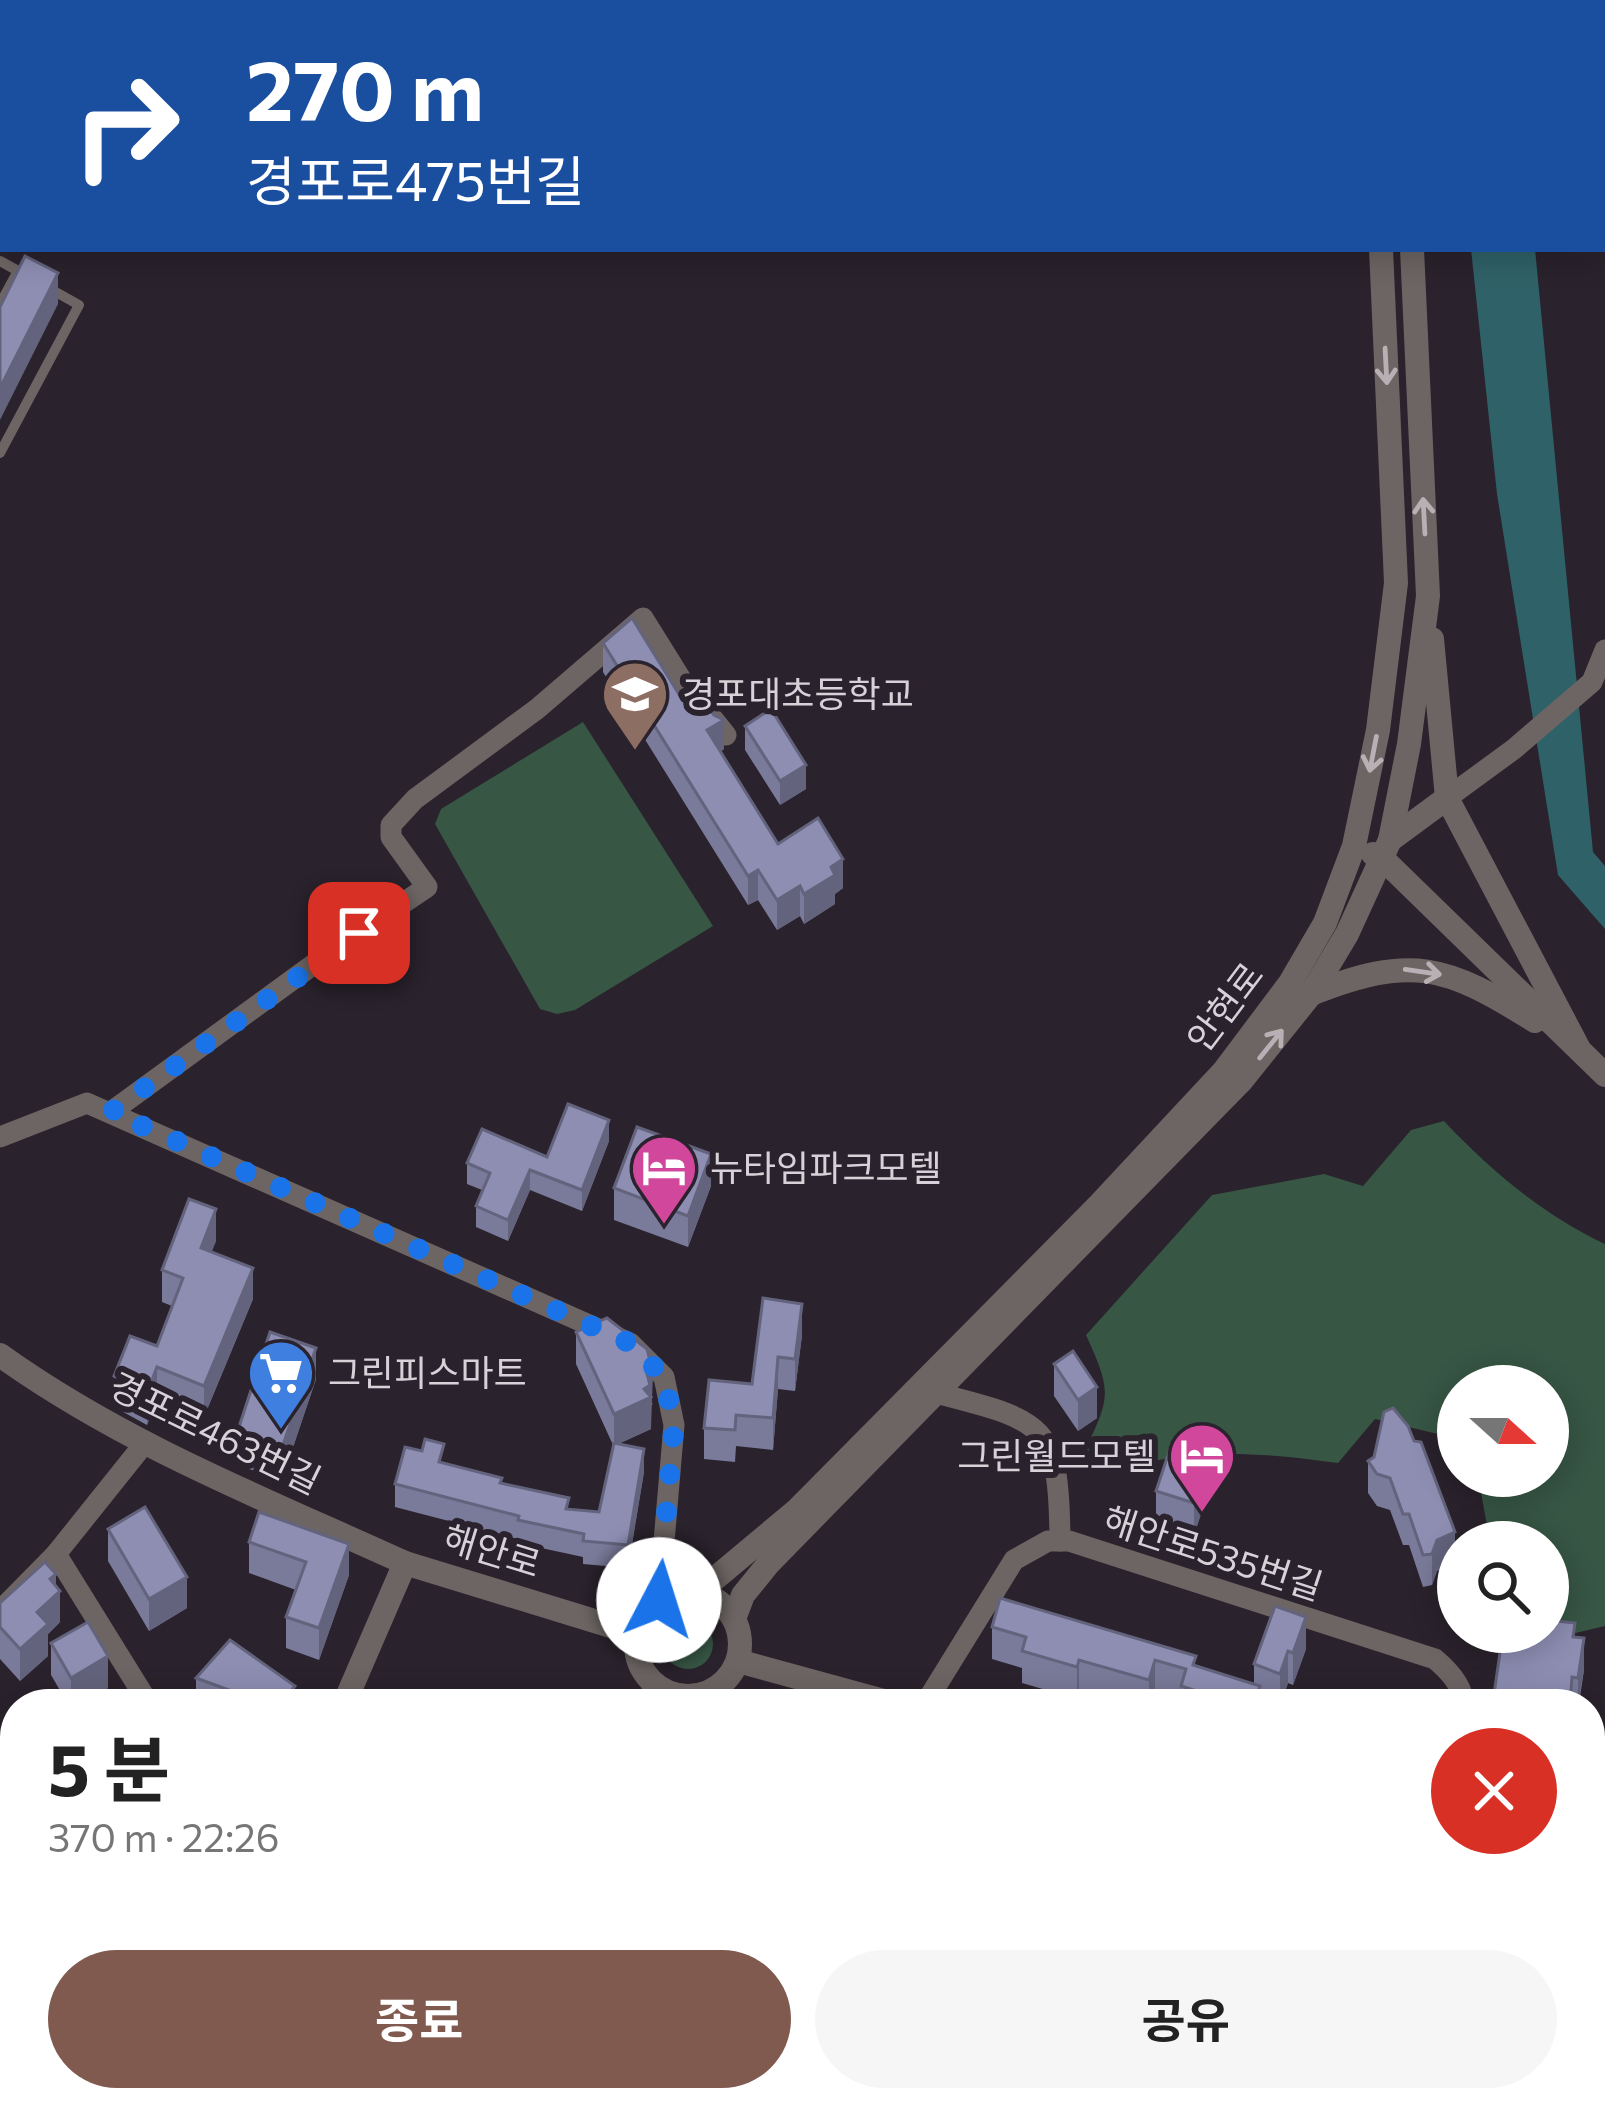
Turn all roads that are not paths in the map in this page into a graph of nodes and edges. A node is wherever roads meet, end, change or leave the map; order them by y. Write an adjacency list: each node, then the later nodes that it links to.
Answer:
1 (1381, 252): 11 (street, 안현로, one-way to 11)
2 (1412, 252): 7 (street, 안현로, one-way to 2)
3 (0, 261): 4 (lane)
4 (18, 271): 5 (lane); 6 (lane)
5 (0, 304)
6 (0, 453)
7 (1428, 589): 10 (street); 12 (street, 안현로)
8 (1605, 650): 10 (street)
9 (726, 735): 16 (street)
10 (1447, 798): 12 (street); 14 (street)
11 (1354, 846): 12 (street); 24 (street, 안현로)
12 (1387, 849): 13 (street, 안현로); 14 (street)
13 (1311, 994): 14 (street, one-way to 14); 19 (street, 안현로, one-way to 13)
14 (1578, 1048): 15 (street)
15 (1605, 1076)
16 (111, 1112): 17 (street); 24 (street)
17 (0, 1137)
18 (0, 1356): 20 (street, 경포로463번길)
19 (936, 1393): 21 (street); 26 (street, 안현로)
20 (144, 1444): 22 (street); 23 (street, 경포로463번길)
21 (1060, 1540): 36 (street, 해안로535번길); 37 (street, 해안로535번길)
22 (56, 1553): 25 (street); 30 (street)
23 (405, 1563): 27 (street, 해안로); 31 (street, 해안로)
24 (669, 1596): 26 (street); 27 (street)
25 (0, 1611)
26 (734, 1619): 28 (street)
27 (637, 1634): 29 (street)
28 (738, 1661): 34 (street); 35 (street)
29 (653, 1682): 32 (lane); 33 (street)
30 (140, 1689)
31 (350, 1689)
32 (648, 1689)
33 (663, 1689)
34 (709, 1689)
35 (841, 1689)
36 (934, 1689)
37 (1459, 1689)

